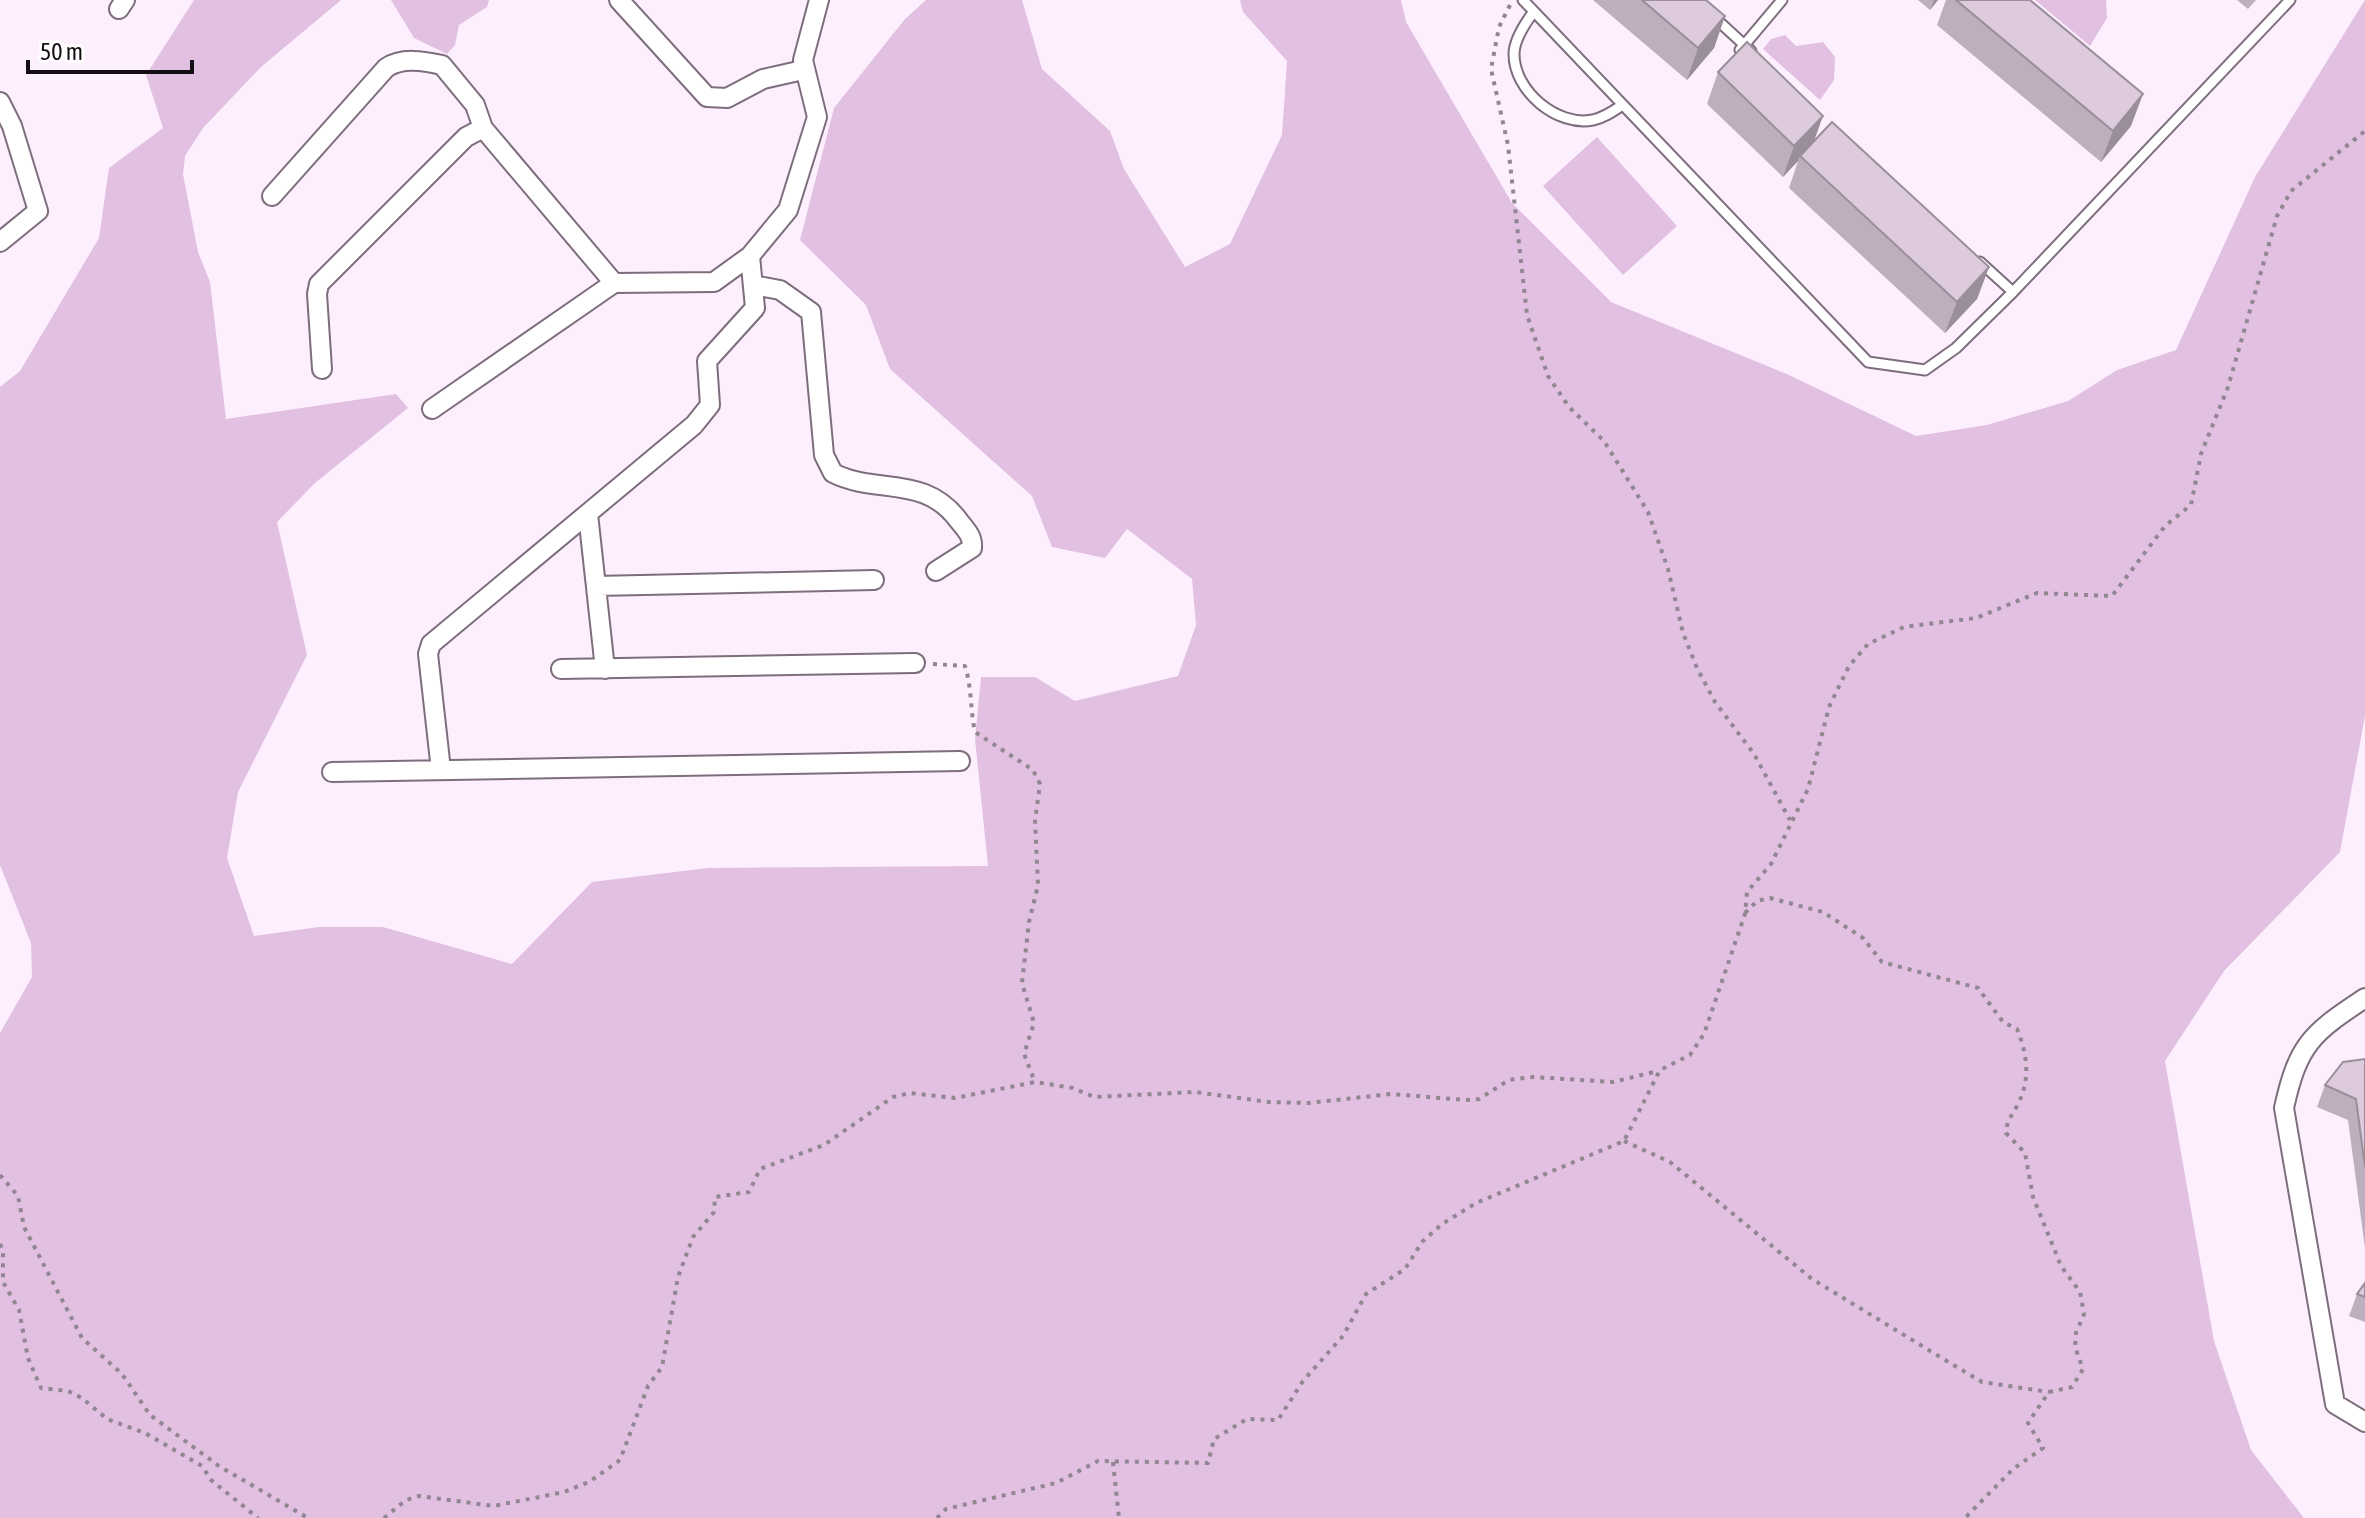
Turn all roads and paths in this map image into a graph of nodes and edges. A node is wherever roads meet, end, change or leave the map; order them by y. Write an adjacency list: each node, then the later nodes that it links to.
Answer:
1 (619, 0): 12 (street)
2 (819, 0): 12 (street)
3 (1513, 0): 36 (path)
4 (1523, 0): 8 (lane)
5 (1782, 0): 9 (lane)
6 (2290, 0): 23 (lane)
7 (1705, 9): 9 (lane)
8 (1532, 14): 14 (lane); 14 (lane)
9 (1744, 45): 10 (lane); 11 (lane)
10 (1734, 56)
11 (1756, 56)
12 (803, 70): 20 (street)
13 (0, 102): 18 (street)
14 (1621, 106): 23 (lane)
15 (483, 128): 17 (street); 21 (street); 24 (street)
16 (2365, 131): 36 (path)
17 (272, 196)
18 (0, 242)
19 (1966, 249): 23 (lane)
20 (750, 256): 21 (street); 22 (street)
21 (614, 283): 25 (street)
22 (753, 285): 26 (street); 27 (street)
23 (2013, 292)
24 (322, 369)
25 (432, 409)
26 (588, 514): 29 (street); 34 (street)
27 (936, 571)
28 (874, 580): 29 (street)
29 (596, 586): 32 (street)
30 (915, 663): 32 (street); 40 (path)
31 (561, 669): 32 (street)
32 (605, 669)
33 (960, 761): 34 (street)
34 (441, 770): 35 (street)
35 (332, 772)
36 (1790, 820): 37 (path)
37 (1745, 914): 39 (path); 44 (path)
38 (2365, 998): 45 (street)
39 (1660, 1070): 40 (path); 41 (path)
40 (1035, 1082): 49 (path)
41 (1624, 1141): 44 (path); 46 (path)
42 (0, 1175): 48 (path)
43 (0, 1244): 47 (path)
44 (2049, 1392): 52 (path)
45 (2365, 1422)
46 (1113, 1462): 50 (path); 51 (path)
47 (258, 1518)
48 (308, 1518)
49 (384, 1518)
50 (937, 1518)
51 (1119, 1518)
52 (1965, 1518)

